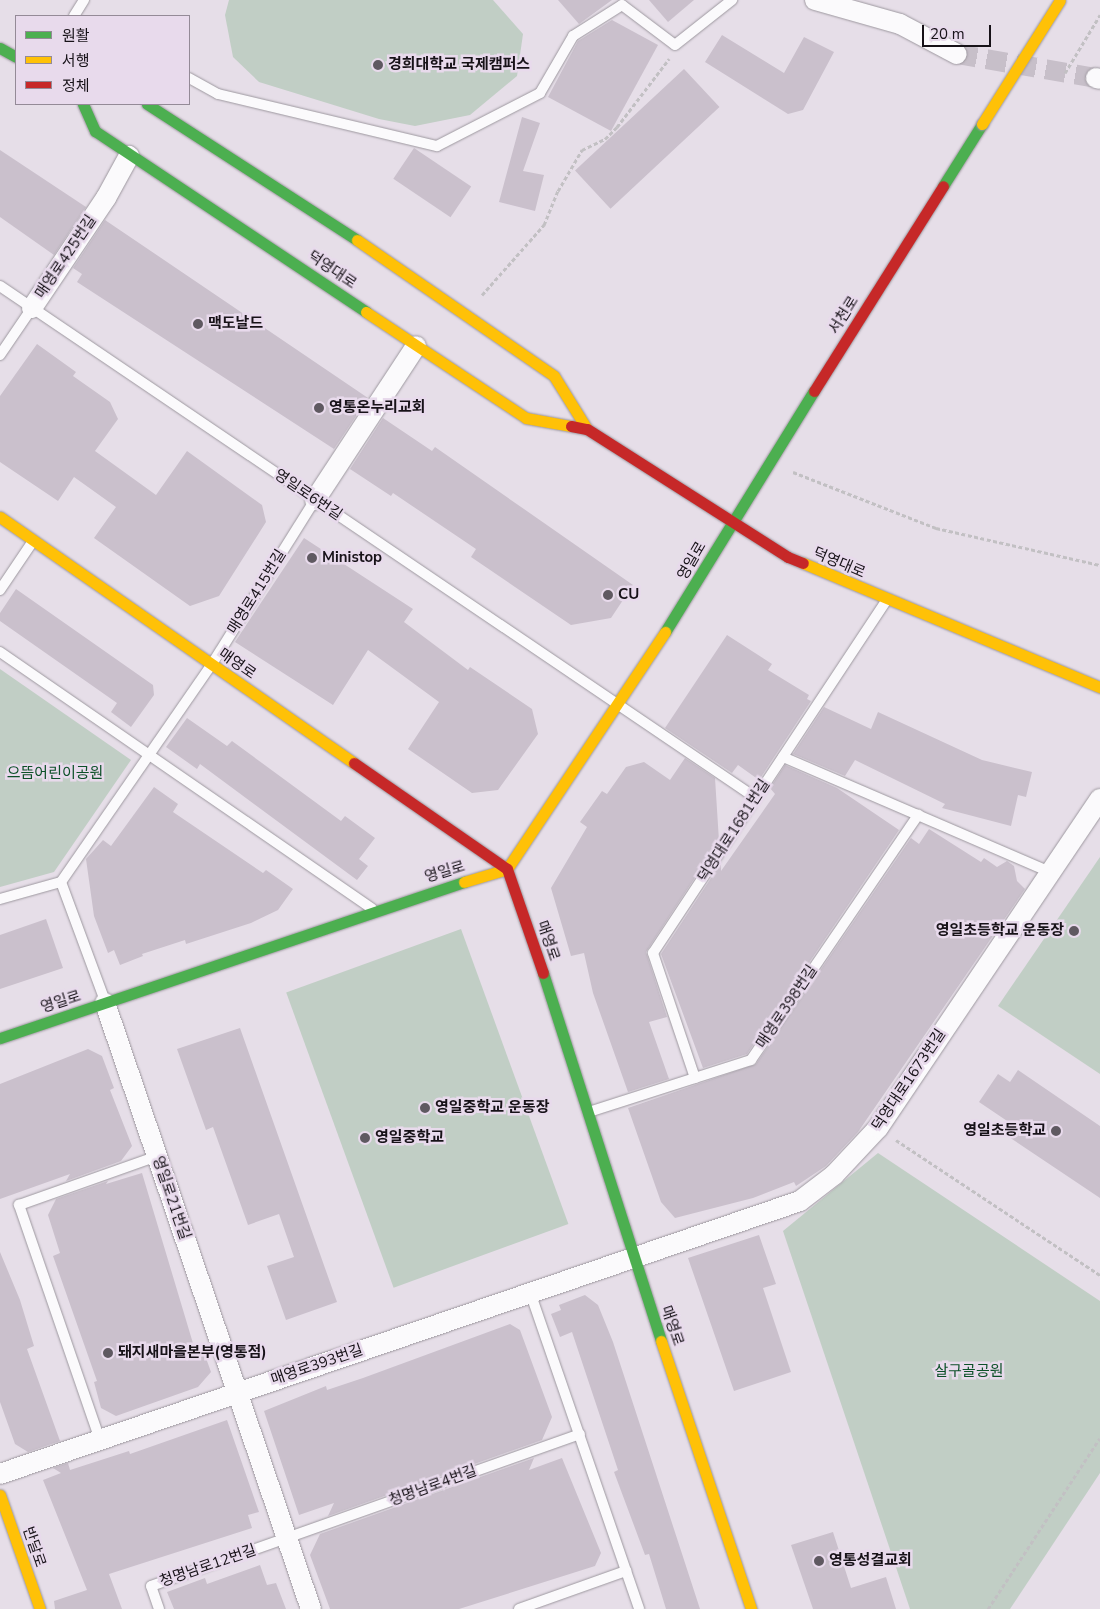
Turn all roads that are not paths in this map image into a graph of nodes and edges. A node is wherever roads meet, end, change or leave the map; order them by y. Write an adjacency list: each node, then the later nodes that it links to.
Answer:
1 (84, 0): 6 (lane)
2 (732, 0): 5 (lane)
3 (814, 0): 8 (street)
4 (1060, 0): 21 (street, 서천로, bridge)
5 (620, 2): 10 (lane)
6 (76, 15)
7 (0, 48): 9 (street)
8 (958, 54)
9 (15, 56)
10 (190, 79)
11 (82, 105): 13 (street, 덕영대로)
12 (149, 105): 18 (street, 덕영대로)
13 (129, 156): 15 (street, 매영로425번길); 16 (street, 덕영대로)
14 (0, 286): 15 (lane, 영일로6번길)
15 (32, 308): 17 (lane, 매영로425번길); 19 (lane, 영일로6번길)
16 (416, 346): 18 (street, 덕영대로); 19 (street, 매영로415번길)
17 (0, 355)
18 (587, 429): 21 (street, 덕영대로)
19 (315, 500): 26 (lane, 매영로415번길); 28 (lane, 영일로6번길)
20 (0, 518): 22 (street, 매영로)
21 (732, 522): 24 (street, 덕영대로); 28 (street, 영일로)
22 (33, 540): 23 (lane); 26 (street, 매영로)
23 (0, 590)
24 (888, 599): 27 (street, 덕영대로); 30 (lane, 덕영대로1681번길)
25 (0, 652): 29 (lane)
26 (212, 664): 29 (lane, 매영로415번길); 34 (street, 매영로)
27 (1100, 687)
28 (617, 704): 31 (lane, 영일로6번길); 34 (street, 영일로)
29 (149, 756): 36 (lane, 매영로415번길); 38 (lane)
30 (783, 757): 31 (lane, 덕영대로1681번길); 33 (lane)
31 (756, 798): 41 (lane, 덕영대로1681번길)
32 (1100, 799): 35 (street, 덕영대로1673번길)
33 (918, 815): 35 (lane); 41 (lane, 매영로398번길)
34 (507, 869): 38 (street, 영일로); 42 (street, 매영로)
35 (1050, 872): 44 (street, 덕영대로1673번길)
36 (61, 882): 37 (lane); 39 (lane)
37 (0, 899)
38 (377, 913): 39 (street, 영일로)
39 (105, 1003): 40 (street, 영일로); 43 (street, 영일로21번길)
40 (0, 1038)
41 (695, 1078): 42 (lane, 매영로398번길)
42 (590, 1112): 44 (street, 매영로)
43 (157, 1156): 46 (street, 영일로21번길); 48 (lane)
44 (633, 1256): 45 (street, 매영로393번길); 58 (street, 매영로)
45 (530, 1292): 46 (street, 매영로393번길); 47 (lane)
46 (237, 1393): 48 (street, 매영로393번길); 51 (street)
47 (580, 1434): 51 (lane, 청명남로4번길); 52 (lane)
48 (100, 1440): 49 (street, 매영로393번길)
49 (0, 1474)
50 (0, 1495): 53 (street, 반달로)
51 (287, 1538): 54 (lane, 청명남로12번길); 55 (street)
52 (626, 1571): 56 (lane); 57 (lane)
53 (40, 1609)
54 (159, 1609)
55 (311, 1609)
56 (519, 1609)
57 (639, 1609)
58 (751, 1609)

